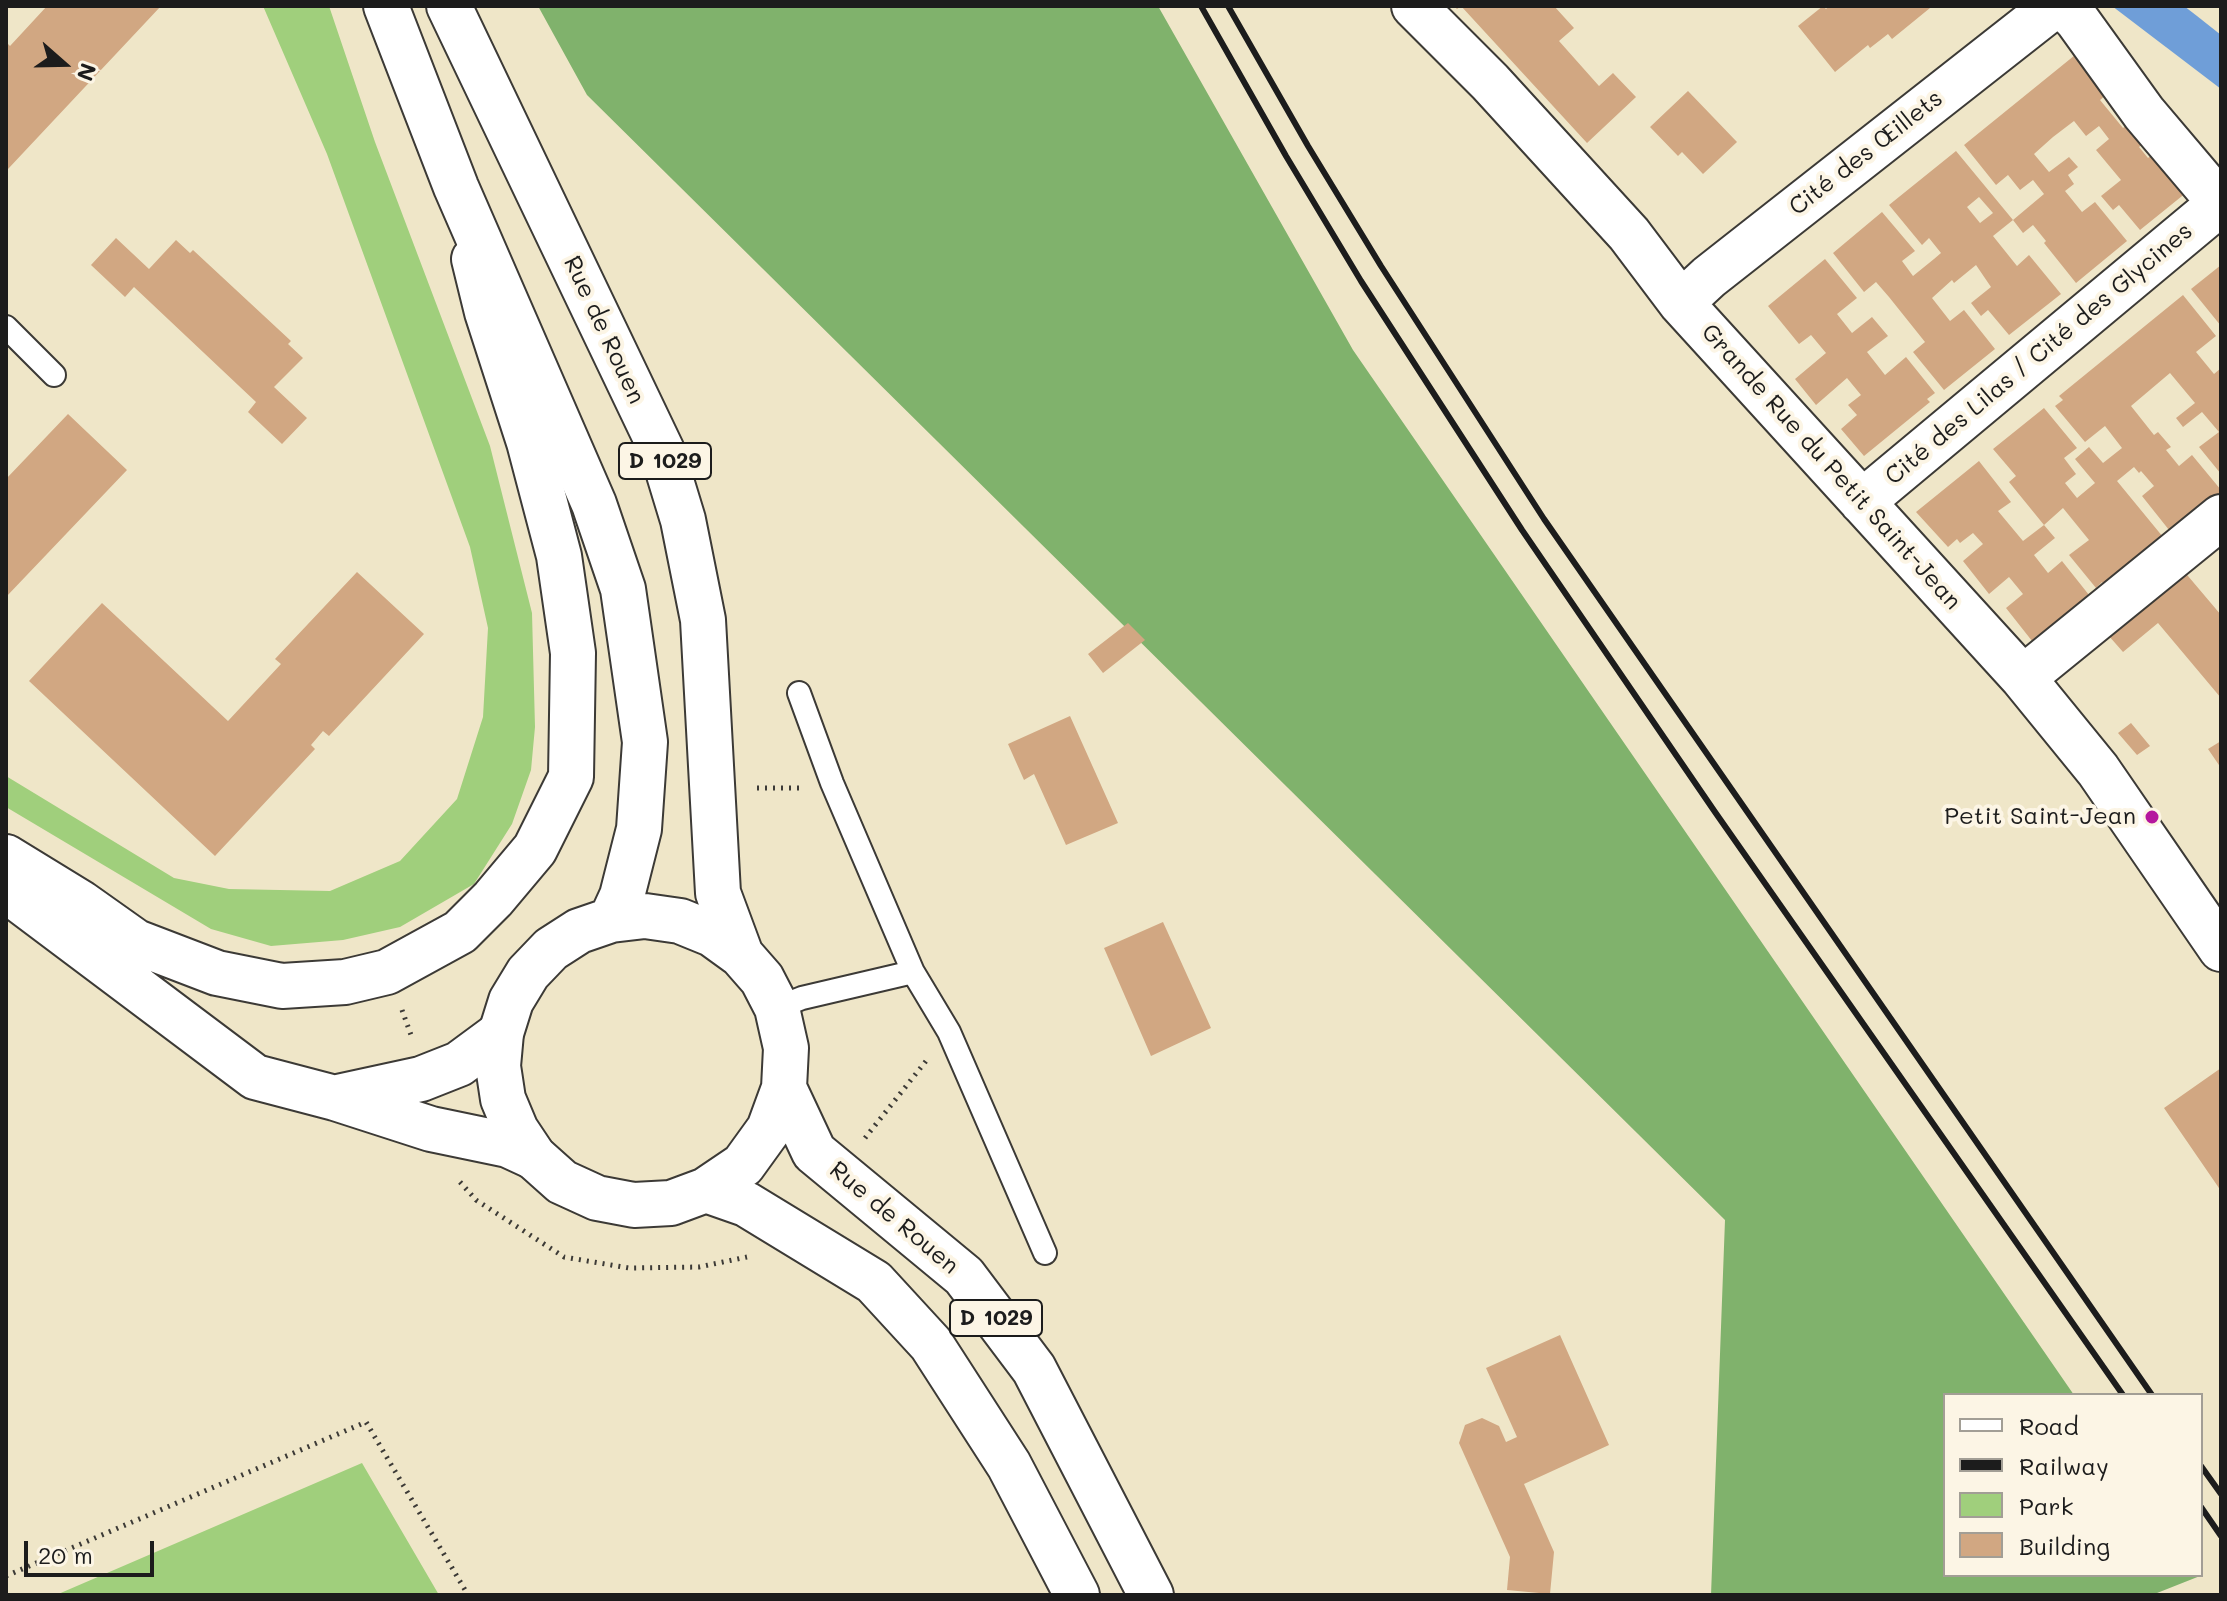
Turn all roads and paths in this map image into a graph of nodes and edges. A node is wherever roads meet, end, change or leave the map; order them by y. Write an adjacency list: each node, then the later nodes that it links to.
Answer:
1 (386, 6): 6 (street, D 1029)
2 (449, 6): 21 (street, Rue de Rouen / D 1029)
3 (1414, 6): 8 (street, Grande Rue du Petit Saint-Jean)
4 (2054, 6): 8 (street, Cité des Œillets)
5 (2064, 6): 7 (street)
6 (456, 187): 17 (street); 19 (street, D 1029)
7 (2218, 209): 11 (street, Cité des Lilas / Cité des Glycines)
8 (1681, 303): 11 (street, Grande Rue du Petit Saint-Jean)
9 (6, 327): 10 (lane)
10 (54, 375)
11 (1862, 502): 13 (street, Grande Rue du Petit Saint-Jean)
12 (2221, 517): 13 (street)
13 (2023, 678): 20 (street, Grande Rue du Petit Saint-Jean)
14 (799, 693): 15 (lane)
15 (832, 783): 16 (path); 22 (lane)
16 (754, 788)
17 (6, 857)
18 (6, 890): 27 (street)
19 (611, 920): 21 (street); 25 (street)
20 (2221, 949)
21 (741, 955): 23 (street)
22 (913, 972): 23 (lane); 24 (lane)
23 (777, 1008): 26 (street)
24 (949, 1032): 28 (path); 32 (lane)
25 (501, 1033): 27 (street); 29 (street)
26 (784, 1088): 31 (street); 37 (street, Rue de Rouen / D 1029)
27 (335, 1098): 29 (street)
28 (861, 1142)
29 (534, 1157): 31 (street)
30 (455, 1177): 33 (path)
31 (706, 1190): 36 (street, D 1029)
32 (1045, 1253)
33 (751, 1256)
34 (6, 1576): 35 (path)
35 (468, 1595)
36 (1077, 1595)
37 (1151, 1595)

